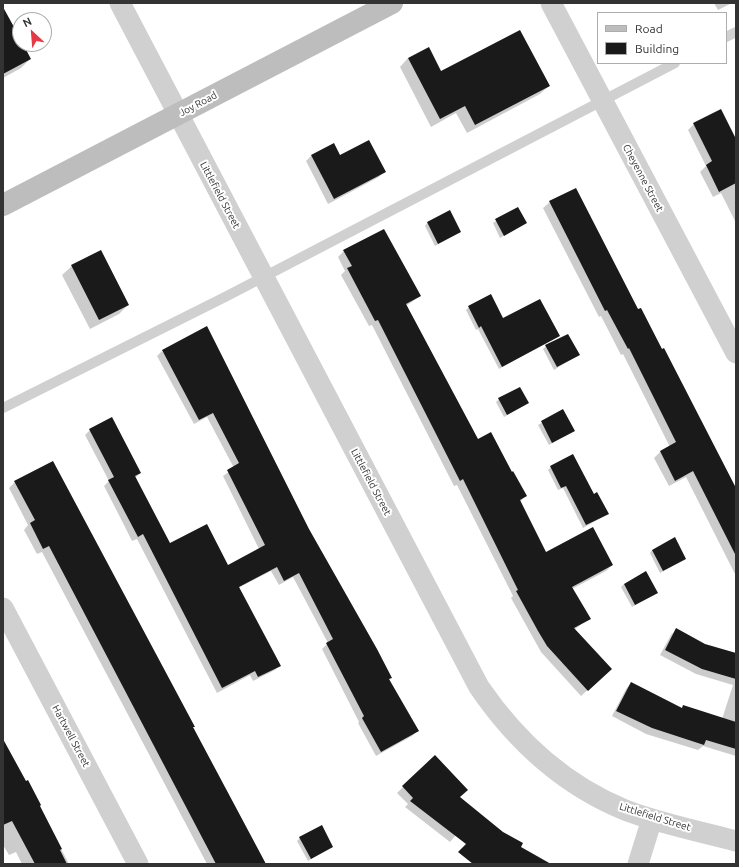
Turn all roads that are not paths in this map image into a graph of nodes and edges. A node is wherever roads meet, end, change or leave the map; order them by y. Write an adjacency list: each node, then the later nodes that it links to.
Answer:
1 (120, 3): 8 (street, Littlefield Street)
2 (392, 3): 8 (street, Joy Road)
3 (552, 3): 7 (street, Cheyenne Street)
4 (736, 32): 5 (lane)
5 (727, 36)
6 (673, 64): 7 (lane)
7 (602, 101): 10 (lane); 11 (street, Cheyenne Street)
8 (178, 115): 9 (street, Joy Road); 10 (street, Littlefield Street)
9 (3, 205)
10 (263, 277): 12 (lane); 14 (street, Littlefield Street)
11 (736, 353)
12 (3, 408)
13 (3, 608): 16 (street, Hartwell Street)
14 (652, 819): 15 (street, Littlefield Street); 17 (street)
15 (736, 840)
16 (138, 864)
17 (638, 864)

